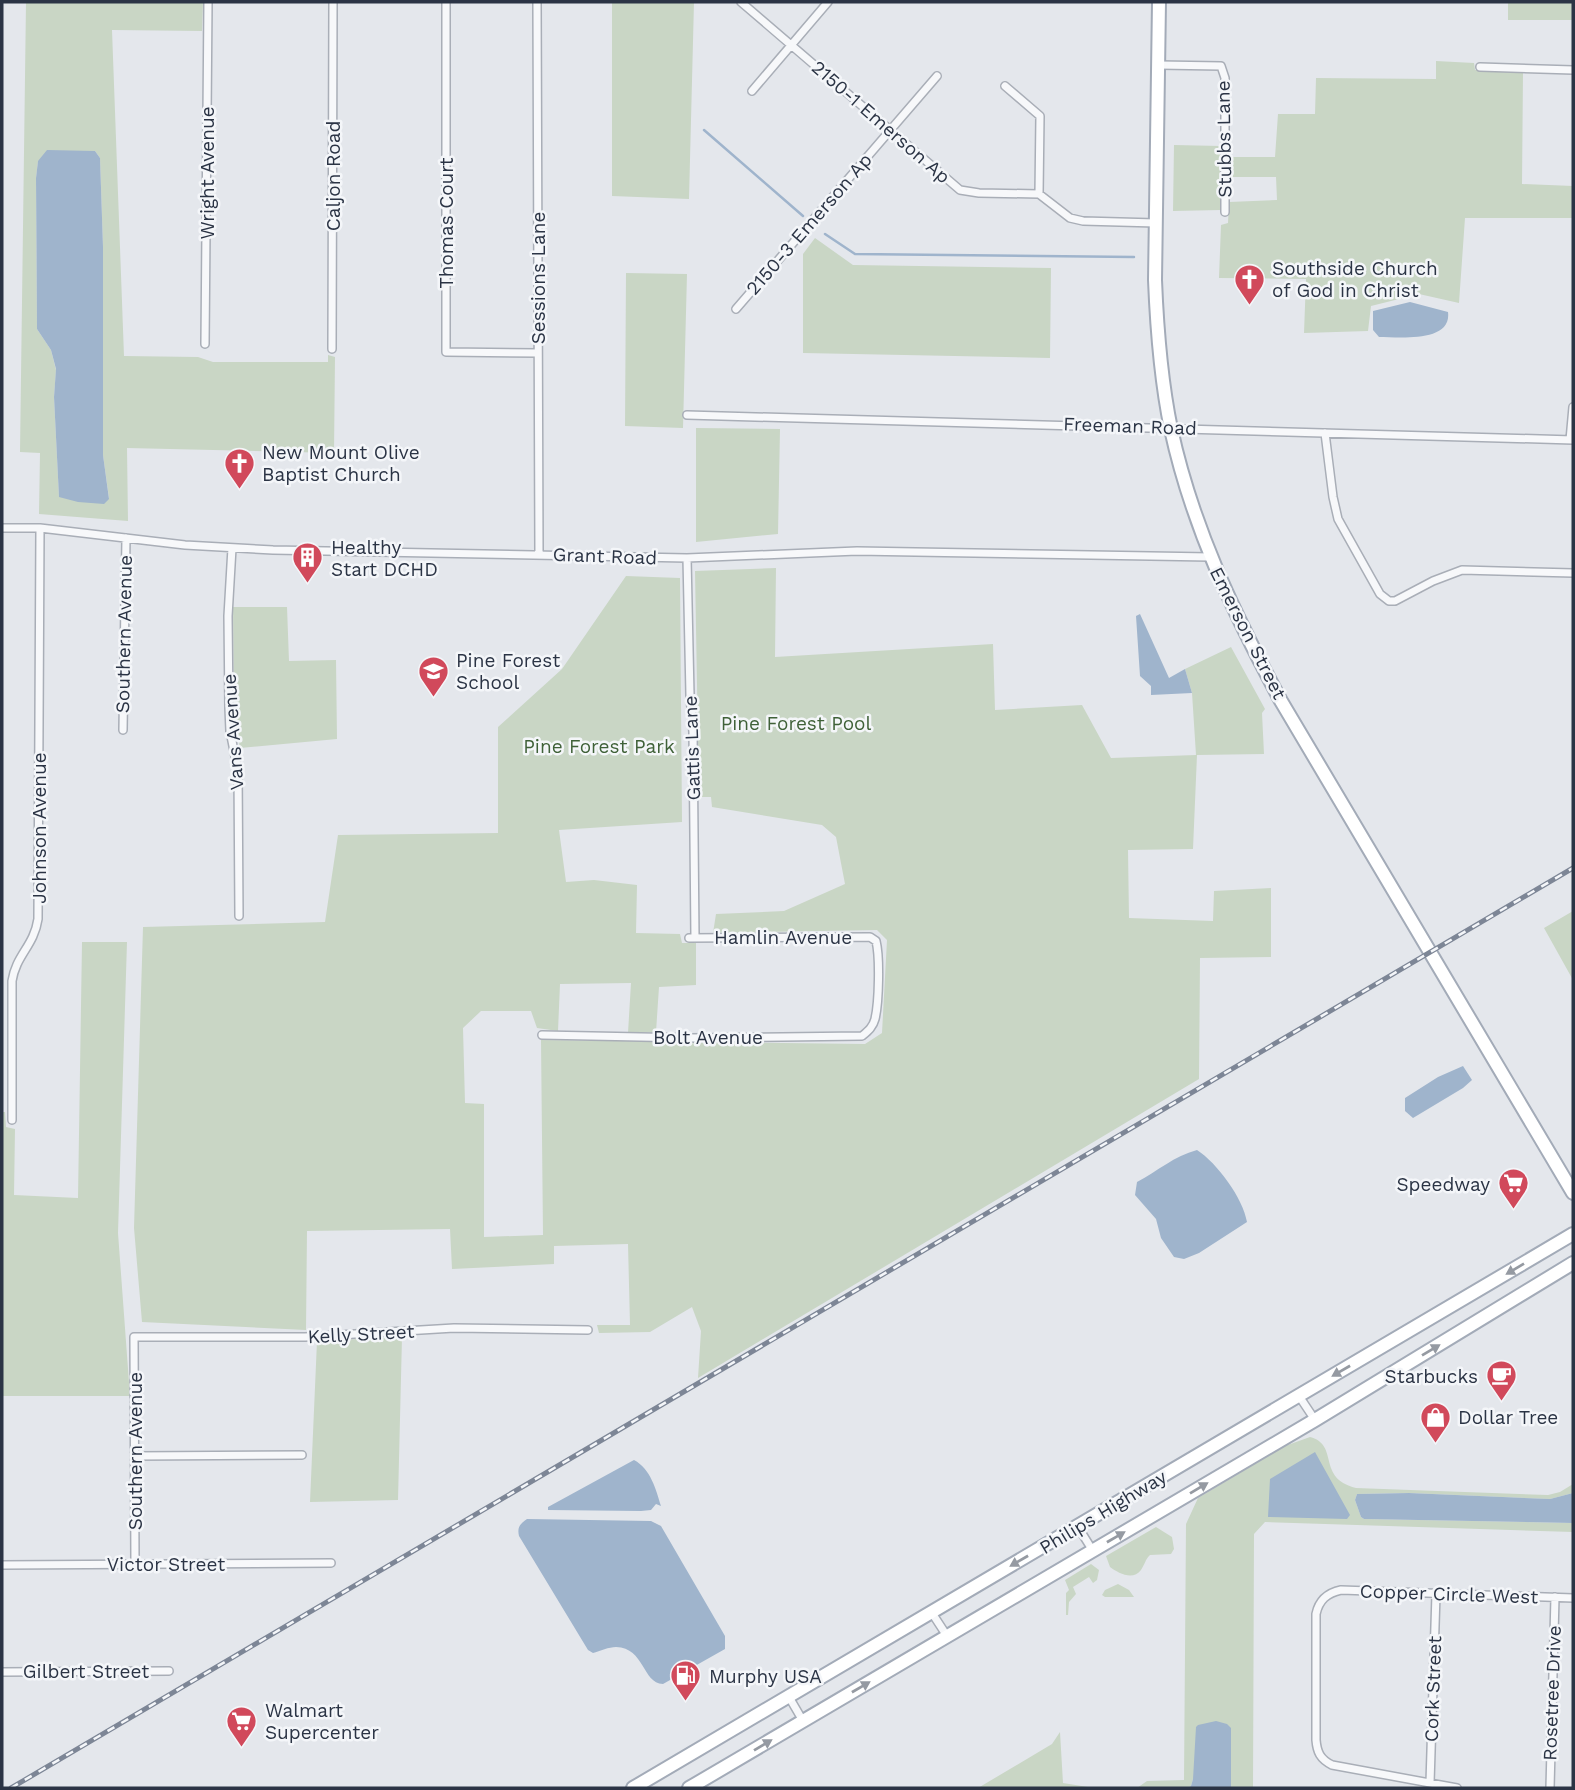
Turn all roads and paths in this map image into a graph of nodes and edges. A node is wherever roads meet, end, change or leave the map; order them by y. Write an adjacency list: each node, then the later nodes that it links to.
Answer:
1 (208, 2): 20 (street, Wright Avenue)
2 (333, 2): 21 (street, Caljon Road)
3 (446, 2): 22 (street, Thomas Court)
4 (537, 2): 22 (street, Sessions Lane)
5 (741, 2): 8 (street, 2150-1 Emerson Ap)
6 (828, 2): 8 (street)
7 (1159, 2): 9 (main road, Emerson Street)
8 (791, 45): 14 (street); 15 (street, 2150-1 Emerson Ap)
9 (1159, 65): 17 (street, Stubbs Lane); 18 (main road, Emerson Street)
10 (1480, 67): 11 (street)
11 (1573, 70)
12 (937, 76): 15 (street, 2150-3 Emerson Ap)
13 (1005, 86): 16 (street)
14 (752, 91)
15 (890, 130): 16 (street, 2150-1 Emerson Ap); 19 (street, 2150-3 Emerson Ap)
16 (1039, 194): 18 (street)
17 (1225, 212)
18 (1156, 223): 25 (main road, Emerson Street)
19 (736, 309)
20 (205, 344)
21 (332, 349)
22 (538, 353): 32 (street, Sessions Lane)
23 (1573, 407): 27 (street)
24 (687, 415): 25 (street, Freeman Road)
25 (1171, 428): 26 (street, Freeman Road); 33 (main road, Emerson Street)
26 (1325, 433): 27 (street, Freeman Road); 35 (street)
27 (1572, 440)
28 (2, 528): 29 (street, Grant Road)
29 (40, 528): 30 (street, Grant Road); 41 (street, Johnson Avenue)
30 (126, 538): 31 (street, Grant Road); 36 (street, Southern Avenue)
31 (232, 548): 32 (street, Grant Road); 37 (street, Vans Avenue)
32 (539, 554): 34 (street, Grant Road)
33 (1210, 557): 34 (street, Grant Road); 42 (main road, Emerson Street)
34 (687, 558): 38 (street, Gattis Lane)
35 (1573, 573)
36 (123, 730)
37 (239, 916)
38 (692, 938): 39 (street, Hamlin Avenue)
39 (871, 1028): 40 (street, Bolt Avenue)
40 (542, 1035)
41 (12, 1120)
42 (1573, 1193)
43 (1573, 1234): 49 (main road, Philips Highway, one-way to 49)
44 (1573, 1263): 46 (main road, Philips Highway)
45 (1573, 1273): 46 (main road)
46 (1547, 1279): 50 (main road, Philips Highway, one-way to 46)
47 (588, 1330): 48 (street, Kelly Street)
48 (134, 1337): 52 (street, Southern Avenue)
49 (1299, 1396): 50 (street); 53 (main road, Philips Highway)
50 (1315, 1420): 54 (main road, Philips Highway, one-way to 50)
51 (302, 1455): 52 (street)
52 (136, 1456): 57 (street, Southern Avenue)
53 (1078, 1527): 54 (street); 61 (main road, Philips Highway, one-way to 61)
54 (1093, 1551): 62 (main road, Philips Highway)
55 (331, 1563): 57 (street, Victor Street)
56 (2, 1564): 57 (street, Victor Street)
57 (135, 1564)
58 (1436, 1594): 59 (street, Copper Circle West); 67 (street, Cork Street); 67 (street, Copper Circle West)
59 (1555, 1597): 60 (street, Copper Circle West); 71 (street, Rosetree Drive)
60 (1573, 1598)
61 (932, 1613): 62 (street); 65 (main road, Philips Highway)
62 (947, 1636): 66 (main road, Philips Highway, one-way to 62)
63 (169, 1671): 64 (street, Gilbert Street)
64 (2, 1672)
65 (789, 1697): 66 (street); 68 (main road, Philips Highway)
66 (803, 1721): 69 (main road, Philips Highway, one-way to 66)
67 (1430, 1783): 70 (street)
68 (633, 1788)
69 (689, 1788)
70 (1457, 1788)
71 (1550, 1788)

